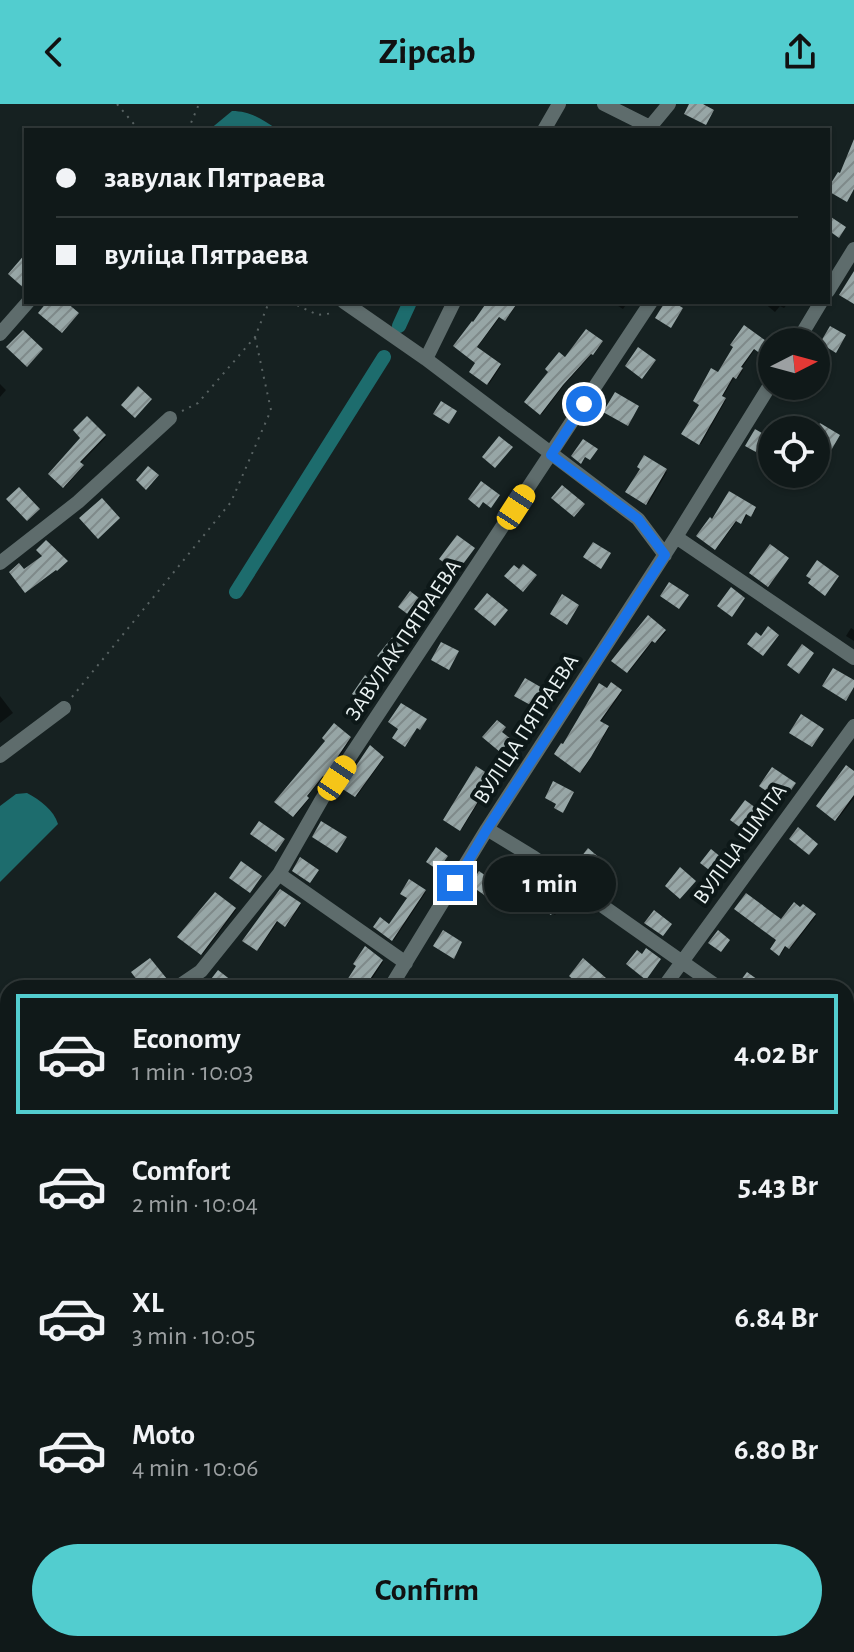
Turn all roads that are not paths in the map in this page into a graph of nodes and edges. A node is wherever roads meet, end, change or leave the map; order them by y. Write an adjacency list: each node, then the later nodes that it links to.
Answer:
1 (559, 104): 4 (street)
2 (604, 104): 3 (street)
3 (669, 104)
4 (545, 128)
5 (854, 249): 6 (street)
6 (830, 288)
7 (26, 304): 13 (street)
8 (453, 304): 14 (street)
9 (650, 304): 17 (street, ЗАВУЛАК ПЯТРАЕВА)
10 (820, 304): 12 (street)
11 (350, 306): 14 (street)
12 (805, 328)
13 (0, 334)
14 (426, 359): 17 (street)
15 (761, 400): 18 (street, ВУЛІЦА ПЯТРАЕВА)
16 (170, 418): 20 (street)
17 (551, 455): 19 (street); 26 (street, ЗАВУЛАК ПЯТРАЕВА)
18 (676, 537): 19 (street, ВУЛІЦА ПЯТРАЕВА); 21 (street)
19 (665, 555): 25 (street, ВУЛІЦА ПЯТРАЕВА)
20 (0, 563)
21 (854, 658)
22 (64, 708): 24 (street)
23 (854, 726): 27 (street, ВУЛІЦА ШМІТА)
24 (0, 756)
25 (487, 829): 27 (street); 28 (street, ВУЛІЦА ПЯТРАЕВА)
26 (279, 874): 28 (street); 29 (street, ЗАВУЛАК ПЯТРАЕВА)
27 (680, 962): 31 (street, ВУЛІЦА ШМІТА); 32 (street)
28 (406, 963): 30 (street, ВУЛІЦА ПЯТРАЕВА)
29 (188, 980)
30 (395, 980)
31 (668, 980)
32 (707, 980)

